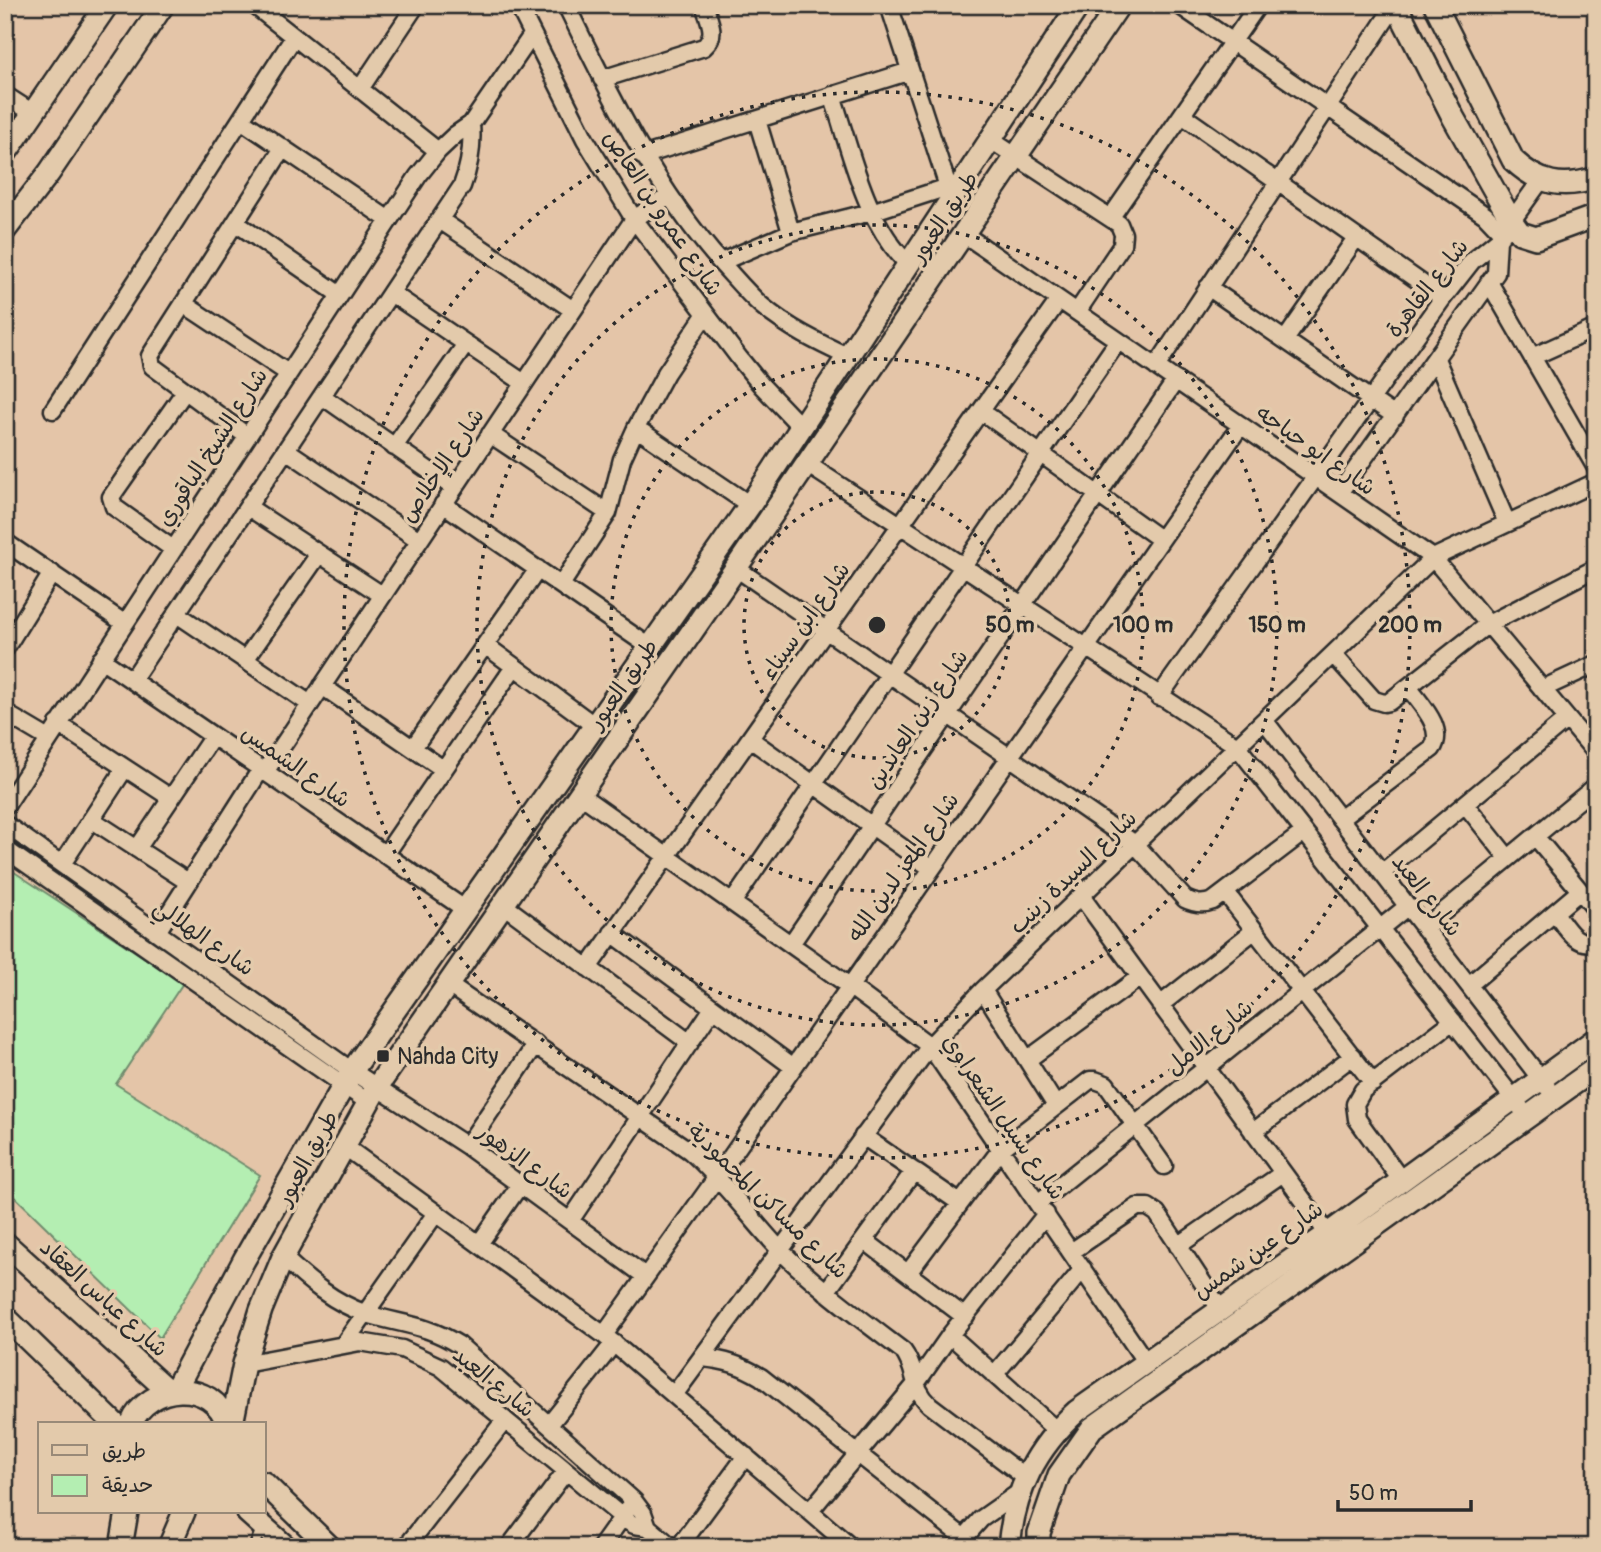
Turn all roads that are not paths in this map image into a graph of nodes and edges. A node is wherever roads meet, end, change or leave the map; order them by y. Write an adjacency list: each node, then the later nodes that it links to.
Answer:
1 (107, 5): 24 (street)
2 (163, 5): 47 (street)
3 (254, 5): 16 (street)
4 (416, 5): 20 (street)
5 (518, 5): 15 (street, شارع عمرو بن العاص)
6 (566, 5): 19 (street, شارع عمرو بن العاص)
7 (889, 5): 18 (street)
8 (1079, 5): 29 (street, طريق العبور)
9 (1119, 5): 34 (street, طريق العبور)
10 (1179, 5): 17 (street)
11 (1258, 5): 17 (street)
12 (1396, 5): 23 (street); 49 (street)
13 (1435, 5): 36 (street)
14 (710, 7): 19 (street)
15 (532, 35): 28 (street, شارع الشيخ الباقوري); 43 (street, شارع عمرو بن العاص)
16 (294, 37): 20 (street); 26 (street)
17 (1233, 42): 23 (street); 25 (street)
18 (910, 71): 22 (street); 38 (street)
19 (602, 79): 33 (street, شارع عمرو بن العاص)
20 (360, 89): 31 (street)
21 (5, 95): 24 (street)
22 (832, 96): 27 (street); 40 (street)
23 (1328, 107): 37 (street); 49 (street)
24 (33, 113): 32 (street)
25 (1182, 115): 37 (street); 42 (street)
26 (241, 120): 30 (street); 78 (street)
27 (757, 120): 33 (street); 48 (street)
28 (471, 124): 31 (street, شارع الشيخ الباقوري); 45 (street)
29 (991, 140): 34 (street); 38 (street, طريق العبور)
30 (283, 148): 44 (street); 46 (street)
31 (438, 150): 44 (street, شارع الشيخ الباقوري)
32 (5, 154)
33 (642, 156): 39 (street, شارع عمرو بن العاص)
34 (1017, 157): 42 (street); 50 (street, طريق العبور)
35 (1596, 178): 36 (street)
36 (1541, 180): 49 (street)
37 (1278, 183): 51 (street); 55 (street)
38 (950, 193): 40 (street); 53 (street, طريق العبور)
39 (669, 196): 43 (street, شارع الإخلاص); 52 (street, شارع عمرو بن العاص)
40 (871, 212): 48 (street); 53 (street)
41 (1596, 216): 49 (street)
42 (1111, 217): 62 (street)
43 (634, 219): 61 (street, شارع الإخلاص); 63 (street, شارع عمرو بن العاص)
44 (389, 220): 57 (street, شارع الشيخ الباقوري)
45 (440, 220): 56 (street); 61 (street)
46 (236, 223): 57 (street); 60 (street)
47 (5, 230)
48 (791, 232): 52 (street)
49 (1504, 232): 54 (street, شارع القاهرة); 58 (street, شارع القاهرة)
50 (964, 234): 59 (street, شارع ابو حباجه); 89 (street, طريق العبور)
51 (1356, 238): 58 (street); 65 (street)
52 (721, 262): 68 (street, شارع عمرو بن العاص)
53 (909, 265): 68 (street, طريق العبور)
54 (1489, 282): 69 (street); 70 (street, شارع القاهرة)
55 (1208, 288): 65 (street); 71 (street)
56 (391, 293): 67 (street); 76 (street)
57 (340, 295): 72 (street, شارع الشيخ الباقوري)
58 (1443, 298): 77 (street, شارع القاهرة)
59 (1059, 300): 62 (street, شارع ابو حباجه); 79 (street, شارع ابن سيناء)
60 (184, 304): 72 (street); 75 (street)
61 (573, 310): 74 (street, شارع الإخلاص)
62 (1077, 312): 66 (street, شارع ابو حباجه)
63 (705, 315): 82 (street, شارع عمرو بن العاص); 83 (street)
64 (1596, 328): 69 (street)
65 (1285, 340): 77 (street)
66 (1118, 341): 71 (street, شارع ابو حباجه); 88 (street)
67 (466, 344): 74 (street); 86 (street)
68 (849, 357): 82 (street, طريق العبور)
69 (1532, 357): 90 (street)
70 (1436, 359): 80 (street, شارع القاهرة); 100 (street)
71 (1156, 367): 73 (street, شارع ابو حباجه)
72 (289, 373): 85 (street, شارع الشيخ الباقوري)
73 (1175, 380): 81 (street, شارع ابو حباجه); 95 (street, شارع زين العابدين)
74 (524, 383): 84 (street, شارع الإخلاص)
75 (186, 391): 85 (street); 105 (street)
76 (322, 396): 86 (street); 87 (street)
77 (1371, 400): 80 (street); 91 (street, شارع القاهرة)
78 (53, 410)
79 (981, 411): 88 (street); 101 (street, شارع ابن سيناء)
80 (1395, 416): 94 (street, شارع القاهرة)
81 (1241, 425): 91 (street, شارع ابو حباجه); 102 (street, شارع المعز لدين الله)
82 (801, 427): 97 (street, طريق العبور)
83 (636, 428): 97 (street); 99 (street)
84 (490, 434): 93 (street, شارع الإخلاص); 99 (street)
85 (247, 436): 105 (street, شارع الشيخ الباقوري)
86 (394, 447): 93 (street)
87 (286, 450): 98 (street); 103 (street)
88 (1040, 454): 95 (street); 108 (street)
89 (807, 464): 101 (street); 109 (street, طريق العبور)
90 (1596, 468)
91 (1316, 477): 94 (street, شارع ابو حباجه); 134 (street, شارع القاهرة)
92 (1596, 482): 100 (street, شارع السيدة زينب)
93 (454, 488): 96 (street, شارع الإخلاص)
94 (1339, 493): 107 (street, شارع ابو حباجه)
95 (1097, 495): 102 (street); 115 (street, شارع زين العابدين)
96 (443, 504): 103 (street, شارع الإخلاص); 111 (street)
97 (750, 505): 122 (street, طريق العبور)
98 (248, 507): 106 (street); 116 (street)
99 (608, 513): 113 (street)
100 (1507, 523): 107 (street, شارع السيدة زينب)
101 (900, 526): 108 (street); 119 (street, شارع ابن سيناء)
102 (1160, 539): 123 (street, شارع المعز لدين الله)
103 (419, 540): 114 (street, شارع الإخلاص)
104 (5, 542): 112 (street)
105 (173, 549): 117 (street, شارع الشيخ الباقوري)
106 (319, 554): 114 (street); 126 (street)
107 (1433, 558): 118 (street, شارع ابو حباجه); 124 (street, شارع السيدة زينب)
108 (962, 567): 115 (street); 129 (street)
109 (736, 568): 119 (street); 154 (street, طريق العبور)
110 (1596, 568): 118 (street)
111 (538, 569): 113 (street); 121 (street)
112 (52, 573): 117 (street); 120 (street)
113 (561, 585): 122 (street)
114 (382, 595): 131 (street, شارع الإخلاص)
115 (1022, 606): 123 (street); 137 (street, شارع زين العابدين)
116 (177, 614): 126 (street); 130 (street)
117 (124, 623): 125 (street, شارع الشيخ الباقوري)
118 (1488, 624): 132 (street); 133 (street, شارع ابو حباجه)
119 (826, 630): 129 (street); 144 (street, شارع ابن سيناء)
120 (6, 644)
121 (485, 645): 128 (street); 146 (street)
122 (650, 647): 141 (street, طريق العبور)
123 (1084, 648): 134 (street); 148 (street, شارع المعز لدين الله)
124 (1333, 654): 132 (street); 139 (street, شارع السيدة زينب)
125 (101, 659): 130 (street, شارع الشمس); 140 (street, شارع الشيخ الباقوري)
126 (245, 660): 135 (street)
127 (1596, 664): 133 (street)
128 (514, 667): 141 (street); 150 (street)
129 (889, 674): 137 (street); 152 (street)
130 (132, 681): 142 (street, شارع الشمس)
131 (322, 686): 135 (street, شارع الإخلاص); 146 (street)
132 (1409, 688): 159 (street)
133 (1542, 689): 138 (street, شارع ابو حباجه)
134 (1159, 697): 145 (street)
135 (310, 704): 151 (street, شارع الإخلاص)
136 (5, 712): 143 (street)
137 (948, 714): 148 (street); 161 (street, شارع زين العابدين)
138 (1567, 719): 147 (street, شارع ابو حباجه); 156 (street)
139 (1264, 720): 145 (street, شارع السيدة زينب); 159 (street, شارع العبد)
140 (58, 724): 143 (street, شارع الشيخ الباقوري); 149 (street)
141 (595, 726): 180 (street, طريق العبور)
142 (213, 736): 151 (street, شارع الشمس); 155 (street)
143 (49, 738): 157 (street, شارع الشيخ الباقوري)
144 (750, 739): 152 (street); 168 (street, شارع ابن سيناء)
145 (1237, 746): 162 (street); 164 (street, شارع السيدة زينب)
146 (413, 748): 150 (street)
147 (1596, 753)
148 (1009, 756): 164 (street); 171 (street, شارع المعز لدين الله)
149 (125, 768): 155 (street); 158 (street)
150 (443, 769): 167 (street)
151 (263, 771): 167 (street, شارع الشمس); 173 (street, شارع الإخلاص)
152 (814, 785): 161 (street); 177 (street)
153 (1596, 786): 163 (street)
154 (579, 794): 168 (street, شارع سبيل الشعراوي); 178 (street, طريق العبور)
155 (171, 798): 166 (street)
156 (1465, 804): 169 (street); 172 (street)
157 (5, 807)
158 (91, 819): 166 (street); 170 (street)
159 (1340, 819): 172 (street, شارع العبد)
160 (5, 824): 170 (street, شارع الهلالي)
161 (872, 826): 171 (street); 189 (street, شارع زين العابدين)
162 (1304, 832): 175 (street); 184 (street)
163 (1535, 836): 169 (street); 174 (street)
164 (1135, 844): 175 (street); 176 (street, شارع السيدة زينب)
165 (5, 849): 209 (street, شارع الهلالي)
166 (137, 849): 173 (street)
167 (385, 855): 180 (street, شارع الشمس)
168 (667, 856): 177 (street, شارع سبيل الشعراوي); 187 (street, شارع ابن سيناء)
169 (1508, 858): 183 (street)
170 (62, 864): 186 (street, شارع الهلالي)
171 (931, 868): 193 (street, شارع المعز لدين الله)
172 (1382, 873): 179 (street, شارع العبد)
173 (188, 882): 186 (street, شارع الإخلاص)
174 (1580, 891): 181 (street); 182 (street)
175 (1225, 892): 185 (street)
176 (1081, 896): 191 (street); 195 (street, شارع السيدة زينب)
177 (733, 903): 189 (street, شارع سبيل الشعراوي)
178 (502, 904): 190 (street); 192 (street, طريق العبور)
179 (1408, 906): 183 (street, شارع العبد); 184 (street, شارع الامل)
180 (466, 910): 209 (street, طريق العبور)
181 (1596, 911)
182 (1555, 913): 188 (street); 194 (street)
183 (1424, 928): 194 (street, شارع العبد)
184 (1380, 929): 196 (street, شارع الامل); 199 (street)
185 (1255, 930): 196 (street); 197 (street)
186 (156, 932): 209 (street, شارع الهلالي)
187 (612, 933): 190 (street, شارع ابن سيناء); 198 (street)
188 (1596, 940)
189 (791, 944): 193 (street, شارع سبيل الشعراوي)
190 (588, 968): 201 (street)
191 (1140, 977): 197 (street); 205 (street)
192 (447, 984): 202 (street, شارع مساكن المحمودية); 212 (street, طريق العبور)
193 (849, 985): 203 (street, شارع سبيل الشعراوي); 206 (street, شارع المعز لدين الله)
194 (1469, 985): 210 (street, شارع العبد)
195 (984, 990): 203 (street, شارع السيدة زينب); 205 (street)
196 (1303, 990): 204 (street); 207 (street, شارع الامل)
197 (1160, 1005): 207 (street)
198 (713, 1008): 201 (street); 206 (street)
199 (1453, 1021): 211 (street); 214 (street)
200 (1596, 1039): 210 (street, شارع عين شمس)
201 (690, 1043): 216 (street)
202 (536, 1044): 216 (street, شارع مساكن المحمودية); 222 (street)
203 (930, 1046): 220 (street, شارع السيدة زينب); 223 (street, شارع سبيل الشعراوي)
204 (1353, 1056): 211 (street); 219 (street)
205 (1027, 1060): 215 (street)
206 (792, 1066): 227 (street, شارع المعز لدين الله)
207 (1206, 1068): 218 (street, شارع الامل); 219 (street)
208 (1596, 1068): 213 (street, شارع عين شمس)
209 (348, 1078): 212 (street, شارع الهلالي); 258 (street, طريق العبور)
210 (1541, 1079): 213 (street, شارع العبد); 214 (street, شارع عين شمس)
211 (1373, 1083): 228 (street)
212 (372, 1094): 221 (street, طريق العبور); 222 (street, شارع الزهور)
213 (1555, 1097): 217 (street, شارع عين شمس)
214 (1513, 1099): 217 (street); 228 (street, شارع عين شمس)
215 (1056, 1106): 218 (street); 223 (street)
216 (641, 1115): 227 (street, شارع مساكن المحمودية); 233 (street)
217 (1528, 1117): 292 (street, شارع عين شمس)
218 (1135, 1125): 224 (street); 231 (street, شارع الامل)
219 (1253, 1132): 226 (street)
220 (863, 1136): 225 (street); 239 (street, شارع السيدة زينب)
221 (344, 1146): 232 (street); 241 (street, طريق العبور)
222 (467, 1146): 229 (street, شارع الزهور)
223 (1001, 1149): 230 (street); 231 (street, شارع سبيل الشعراوي)
224 (1164, 1166)
225 (914, 1171): 230 (street); 235 (street)
226 (1283, 1173): 234 (street); 238 (street)
227 (716, 1177): 239 (street, شارع مساكن المحمودية); 244 (street, شارع المعز لدين الله)
228 (1401, 1180): 234 (street, شارع عين شمس)
229 (520, 1185): 233 (street, شارع الزهور); 237 (street)
230 (961, 1203): 243 (street)
231 (1042, 1208): 240 (street, شارع سبيل الشعراوي); 249 (street, شارع الامل)
232 (436, 1213): 237 (street); 247 (street)
233 (570, 1221): 244 (street, شارع الزهور)
234 (1328, 1234): 246 (street, شارع عين شمس)
235 (864, 1240): 243 (street); 245 (street)
236 (5, 1243): 258 (street, شارع عباس العقاد)
237 (479, 1244): 251 (street)
238 (1178, 1245): 240 (street); 246 (street)
239 (782, 1251): 245 (street, شارع مساكن المحمودية); 253 (street, شارع السيدة زينب)
240 (1071, 1252): 242 (street, شارع سبيل الشعراوي)
241 (283, 1257): 247 (street, شارع العبد); 255 (street, طريق العبور)
242 (1083, 1269): 254 (street, شارع سبيل الشعراوي); 256 (street)
243 (908, 1273): 249 (street)
244 (645, 1276): 251 (street, شارع المعز لدين الله)
245 (826, 1292): 257 (street, شارع مساكن المحمودية)
246 (1220, 1309): 254 (street, شارع عين شمس)
247 (364, 1313): 252 (street); 265 (street, شارع العبد)
248 (5, 1317): 261 (street)
249 (965, 1317): 250 (street, شارع الامل)
250 (950, 1335): 256 (street); 257 (street, شارع الامل)
251 (609, 1339): 259 (street); 265 (street, شارع المعز لدين الله)
252 (343, 1345): 255 (street, شارع العبد); 260 (street, شارع العبد)
253 (702, 1358): 259 (street, شارع السيدة زينب); 267 (street)
254 (1145, 1360): 266 (street, شارع عين شمس)
255 (244, 1364): 264 (street, طريق العبور)
256 (994, 1375): 266 (street)
257 (915, 1385): 267 (street, شارع الامل); 271 (street, شارع مساكن المحمودية)
258 (172, 1391): 262 (street); 263 (street)
259 (674, 1395): 268 (street)
260 (505, 1420): 269 (street, شارع العبد); 285 (street)
261 (114, 1422)
262 (132, 1422)
263 (229, 1422)
264 (230, 1422)
265 (549, 1426): 272 (street, شارع العبد)
266 (1056, 1430): 271 (street, شارع عين شمس)
267 (856, 1453): 273 (street, شارع الامل); 279 (street)
268 (746, 1456): 273 (street); 289 (street)
269 (566, 1471): 276 (street, شارع العبد); 286 (street)
270 (266, 1485): 284 (street)
271 (1023, 1485): 279 (street); 291 (street, شارع عين شمس)
272 (634, 1501): 276 (street); 278 (street, شارع العبد)
273 (810, 1511): 290 (street)
274 (127, 1514): 280 (street)
275 (183, 1514): 281 (street)
276 (621, 1517): 278 (street, شارع العبد); 287 (street)
277 (254, 1519): 282 (lane); 283 (street)
278 (648, 1527): 288 (street, شارع العبد)
279 (960, 1542)
280 (121, 1547)
281 (169, 1547)
282 (254, 1547)
283 (286, 1547)
284 (330, 1547)
285 (406, 1547)
286 (509, 1547)
287 (601, 1547)
288 (672, 1547)
289 (679, 1547)
290 (851, 1547)
291 (1009, 1547)
292 (1039, 1547)

